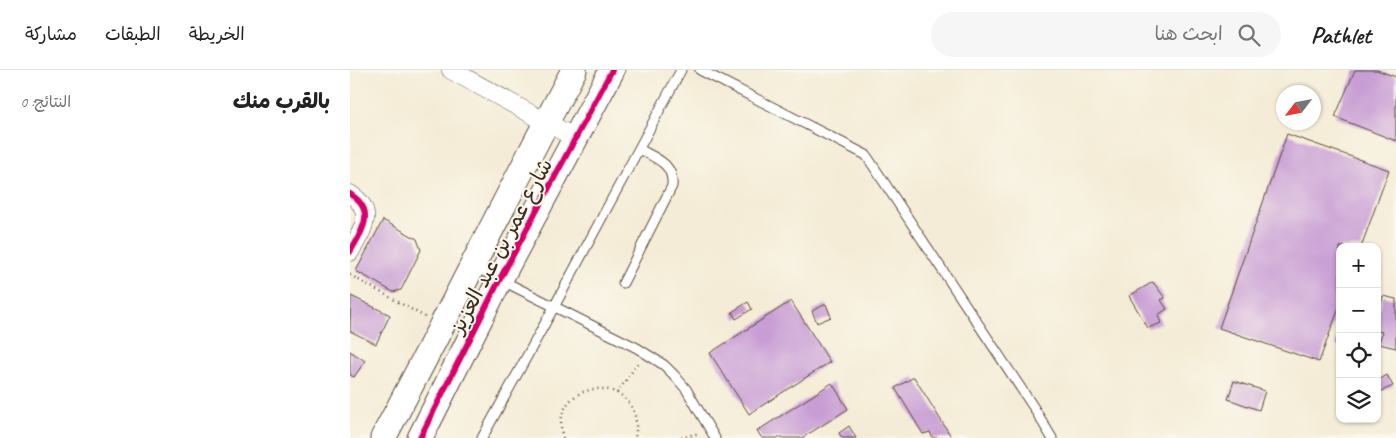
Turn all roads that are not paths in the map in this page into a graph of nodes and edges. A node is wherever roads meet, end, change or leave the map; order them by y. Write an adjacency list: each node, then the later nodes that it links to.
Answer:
1 (451, 70): 6 (street)
2 (574, 70): 6 (street, شارع عمر بن عبد العزيز)
3 (612, 70): 7 (street, شارع عمر بن عبد العزيز)
4 (680, 70): 8 (lane)
5 (700, 70): 19 (lane)
6 (546, 122): 7 (street); 11 (street, شارع عمر بن عبد العزيز)
7 (576, 138): 12 (street, شارع عمر بن عبد العزيز)
8 (638, 149): 13 (lane); 14 (lane)
9 (350, 194): 10 (street)
10 (350, 252)
11 (473, 266): 12 (lane); 15 (street, شارع عمر بن عبد العزيز)
12 (500, 279): 14 (lane); 16 (street, شارع عمر بن عبد العزيز)
13 (623, 283)
14 (554, 308): 17 (lane); 18 (lane)
15 (384, 438)
16 (420, 438)
17 (482, 438)
18 (715, 438)
19 (1052, 438)

